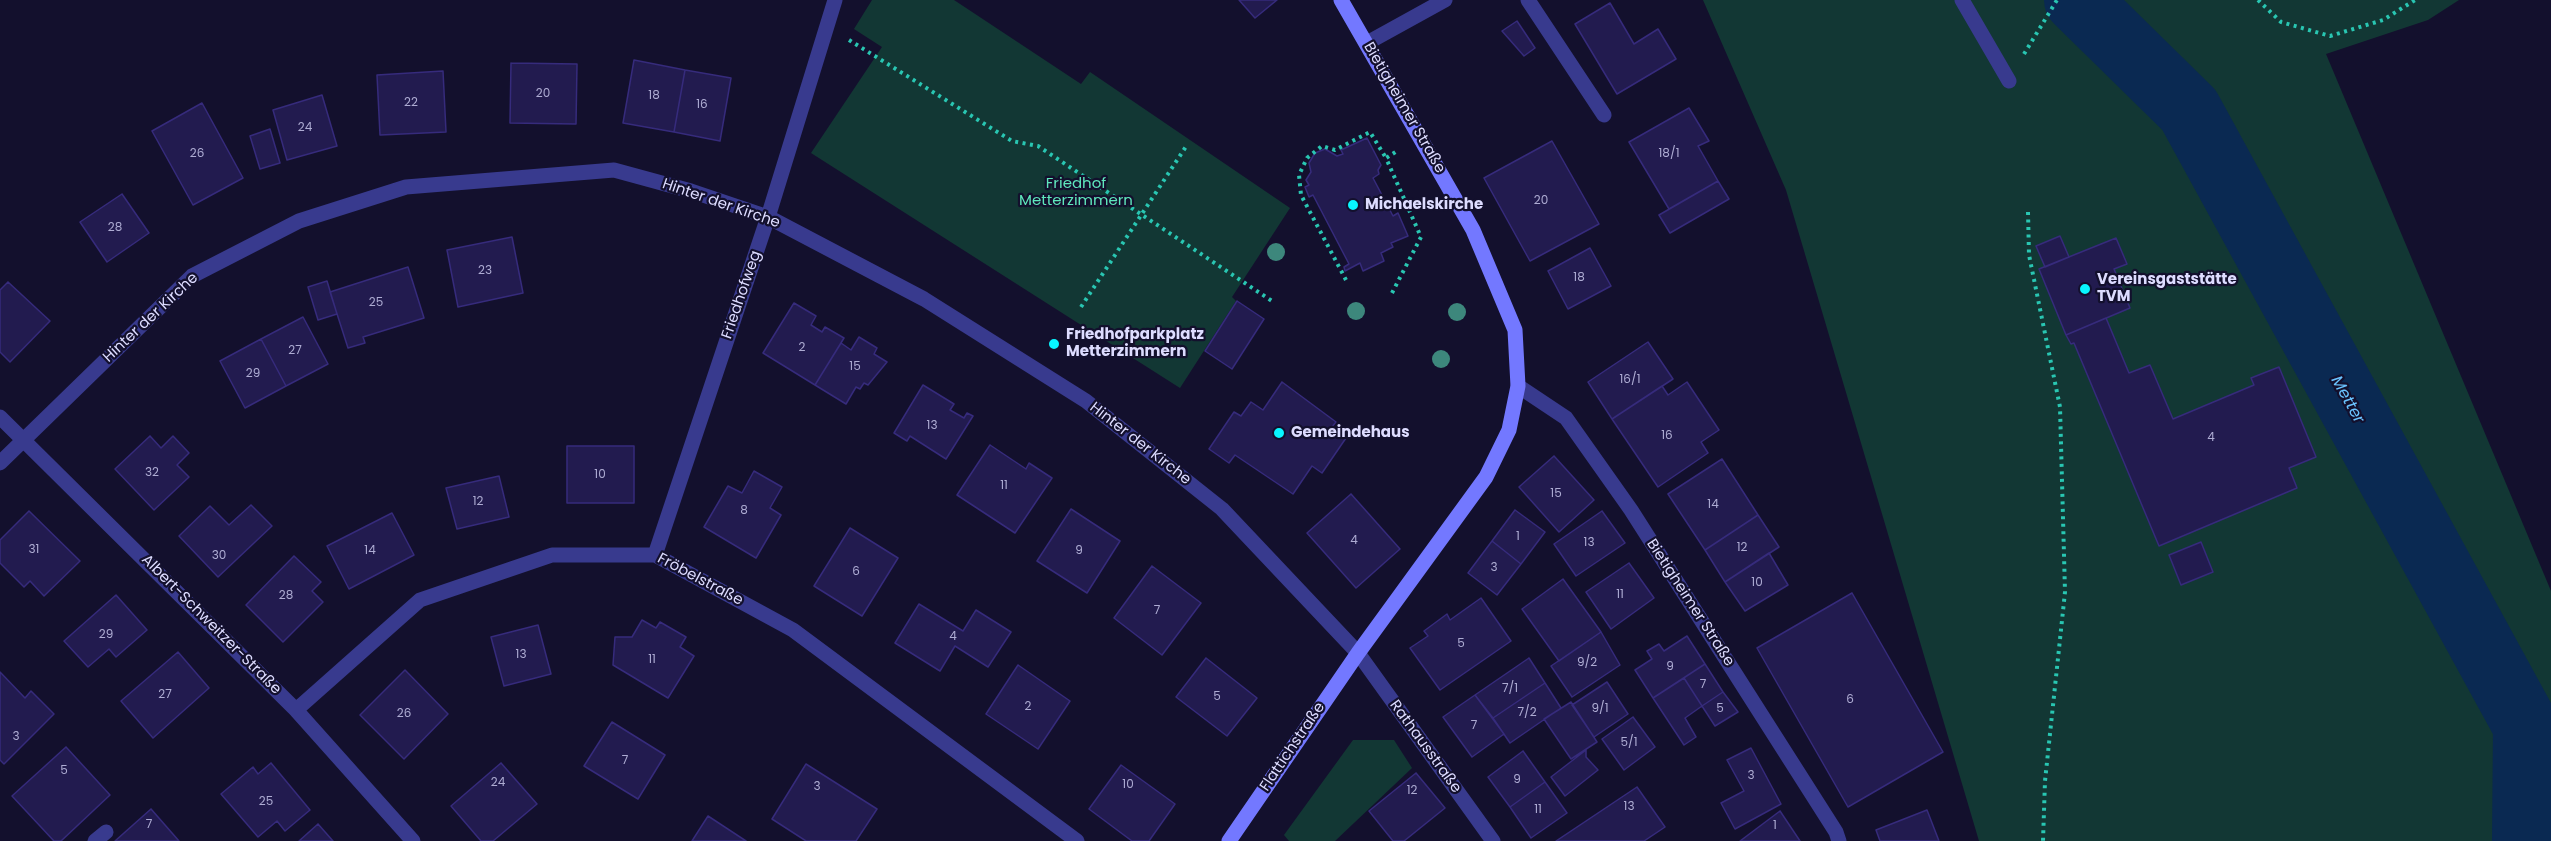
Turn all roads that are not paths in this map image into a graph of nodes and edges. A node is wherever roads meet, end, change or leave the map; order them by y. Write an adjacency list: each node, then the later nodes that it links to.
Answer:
1 (835, 0): 9 (street, Friedhofweg)
2 (1341, 0): 6 (main road, Bietigheimer Straße)
3 (1445, 0): 6 (street)
4 (1528, 0): 8 (street)
5 (1962, 0): 7 (street)
6 (1366, 43): 10 (main road, Bietigheimer Straße)
7 (2009, 81)
8 (1604, 115)
9 (768, 217): 12 (street, Hinter der Kirche); 14 (street, Friedhofweg); 15 (street, Hinter der Kirche)
10 (1518, 386): 15 (main road, Bietigheimer Straße); 21 (street, Bietigheimer Straße)
11 (0, 417): 12 (street, Albert-Schweitzer-Straße)
12 (23, 440): 13 (street, Hinter der Kirche); 16 (street, Albert-Schweitzer-Straße)
13 (0, 463)
14 (655, 555): 16 (street, Fröbelstraße); 18 (street, Fröbelstraße)
15 (1358, 653): 19 (main road, Flattichstraße); 20 (street, Rathausstraße)
16 (296, 710): 17 (street, Albert-Schweitzer-Straße)
17 (413, 841)
18 (1077, 841)
19 (1228, 841)
20 (1493, 841)
21 (1839, 841)

